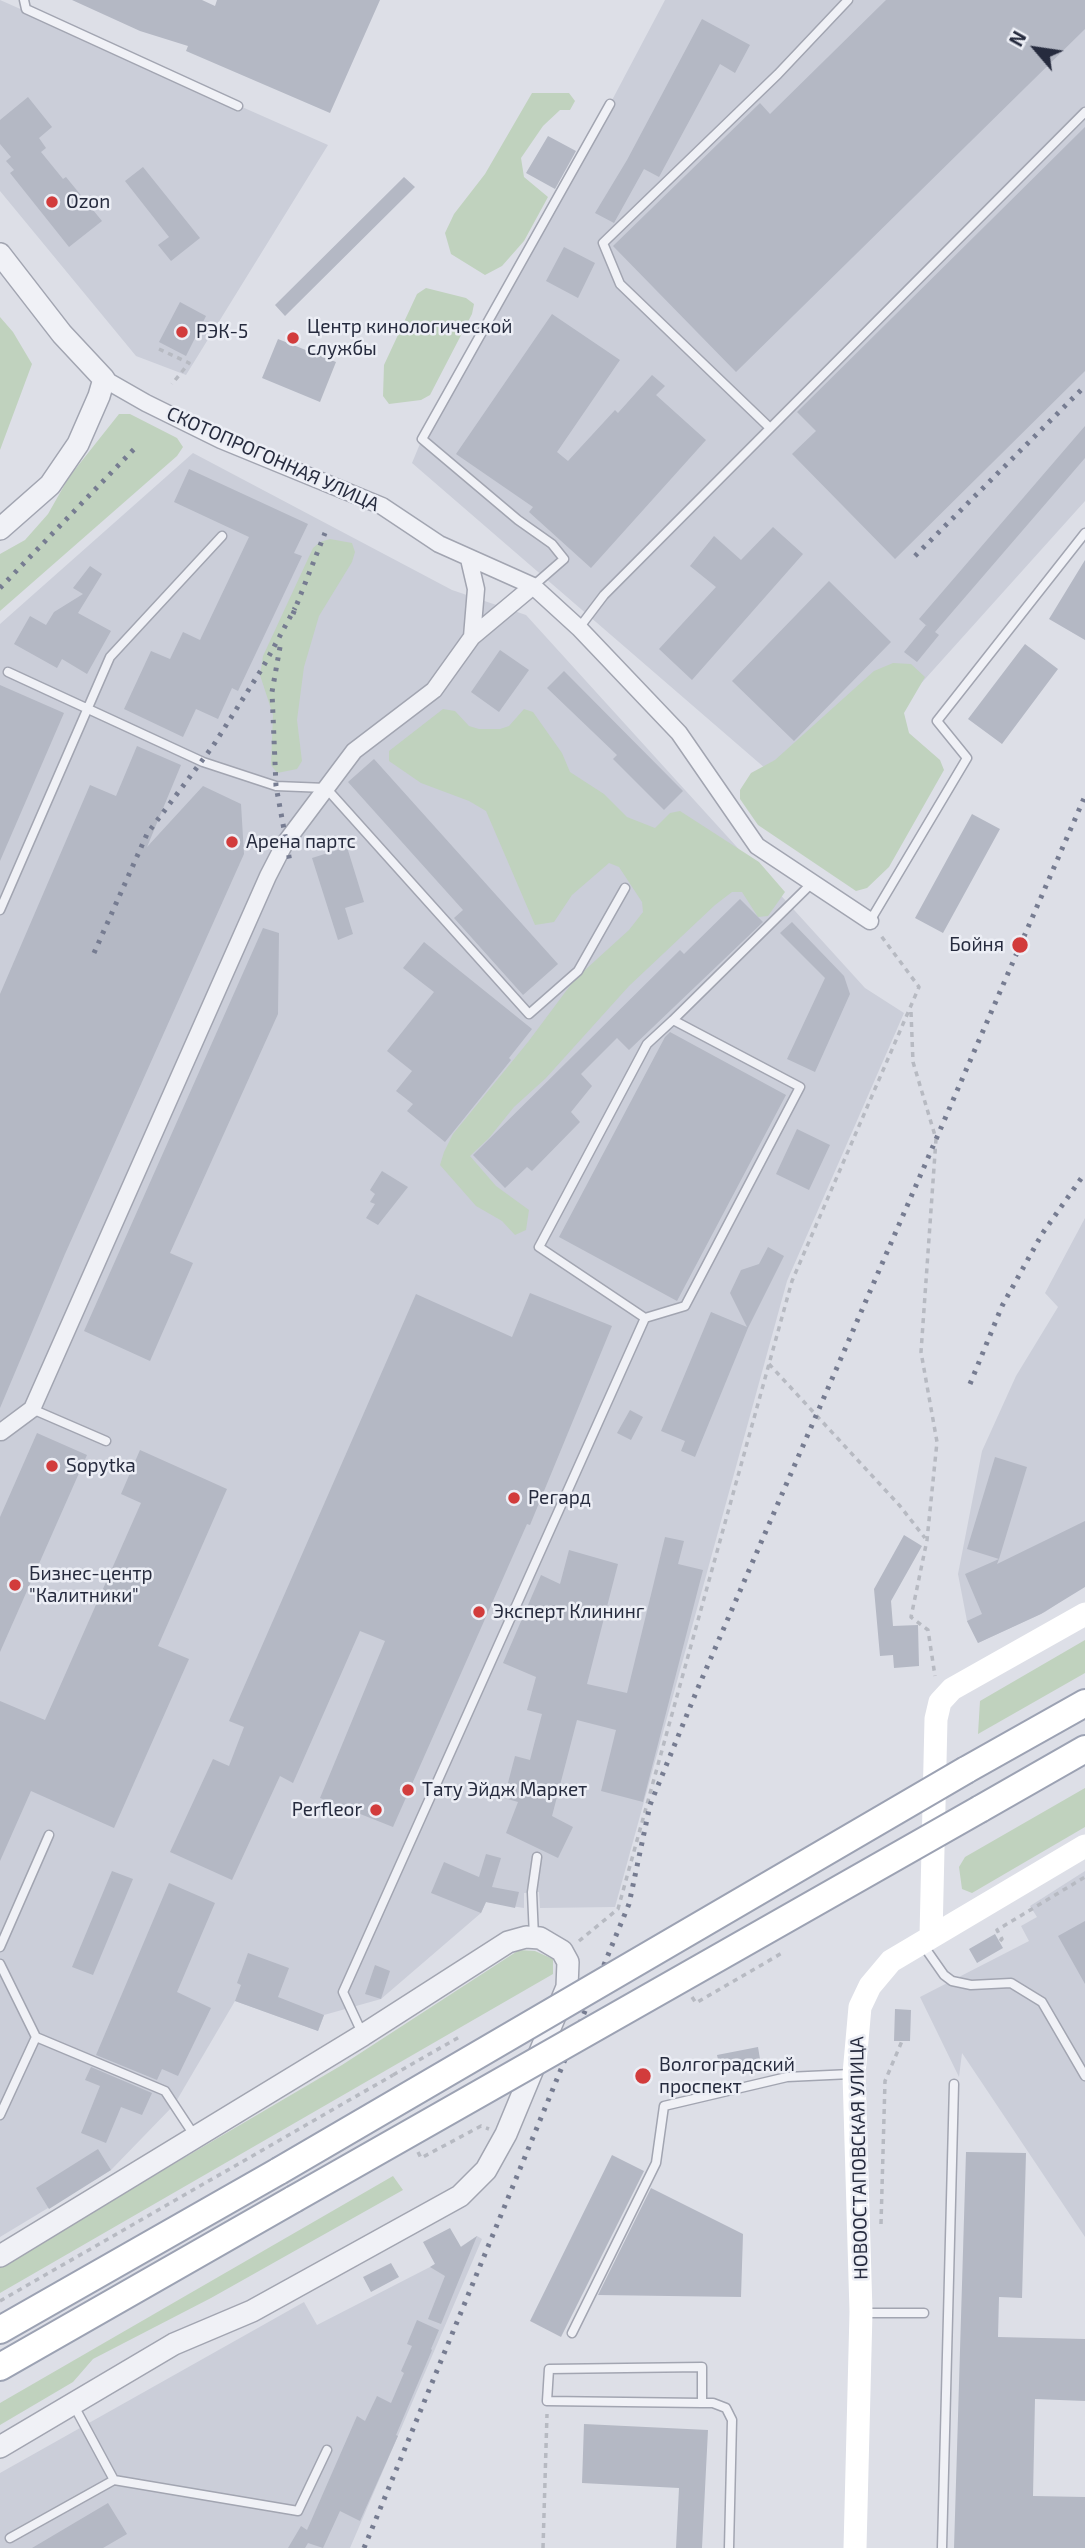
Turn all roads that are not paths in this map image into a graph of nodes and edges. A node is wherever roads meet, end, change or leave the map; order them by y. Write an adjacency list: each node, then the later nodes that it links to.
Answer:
1 (24, 0): 4 (lane)
2 (848, 0): 8 (lane)
3 (610, 104): 13 (lane)
4 (238, 106)
5 (1085, 112): 8 (lane)
6 (0, 254): 7 (street, СКОТОПРОГОННАЯ УЛИЦА)
7 (104, 379): 9 (street); 12 (street, СКОТОПРОГОННАЯ УЛИЦА)
8 (770, 428): 14 (lane)
9 (0, 528)
10 (1085, 533): 22 (lane)
11 (222, 536): 17 (lane)
12 (469, 559): 13 (street, СКОТОПРОГОННАЯ УЛИЦА); 15 (street)
13 (533, 586): 14 (street, СКОТОПРОГОННАЯ УЛИЦА); 15 (street)
14 (579, 628): 19 (street, СКОТОПРОГОННАЯ УЛИЦА)
15 (472, 636): 18 (street)
16 (8, 672): 17 (lane)
17 (88, 709): 18 (lane); 21 (lane)
18 (326, 788): 20 (lane); 25 (street)
19 (812, 883): 22 (street, СКОТОПРОГОННАЯ УЛИЦА); 23 (lane)
20 (625, 888)
21 (0, 910)
22 (870, 921)
23 (673, 1020): 24 (lane); 24 (lane)
24 (645, 1318): 38 (lane)
25 (32, 1409): 26 (street); 27 (lane)
26 (0, 1432)
27 (106, 1441)
28 (1085, 1614): 35 (main road)
29 (1085, 1703): 48 (main road, bridge)
30 (1085, 1749): 50 (main road, bridge)
31 (49, 1835): 36 (lane)
32 (1085, 1846): 35 (main road, НОВООСТАПОВСКАЯ УЛИЦА)
33 (537, 1857): 34 (lane)
34 (534, 1937): 38 (street); 52 (street)
35 (926, 1939): 40 (main road, НОВООСТАПОВСКАЯ УЛИЦА); 41 (lane)
36 (0, 1947)
37 (0, 1964): 39 (lane)
38 (363, 2035): 44 (street)
39 (36, 2037): 43 (lane); 44 (lane)
40 (854, 2074): 46 (main road, НОВООСТАПОВСКАЯ УЛИЦА); 49 (lane)
41 (1085, 2076)
42 (954, 2084): 59 (lane)
43 (0, 2115)
44 (196, 2137): 45 (street)
45 (0, 2256)
46 (861, 2312): 47 (lane); 58 (main road, НОВООСТАПОВСКАЯ УЛИЦА)
47 (924, 2313)
48 (0, 2330)
49 (572, 2333)
50 (0, 2367)
51 (702, 2403): 51 (lane); 57 (lane)
52 (74, 2404): 53 (street); 55 (lane)
53 (0, 2447)
54 (327, 2451): 55 (lane)
55 (114, 2480): 56 (lane)
56 (10, 2538)
57 (729, 2548)
58 (855, 2548)
59 (942, 2548)

